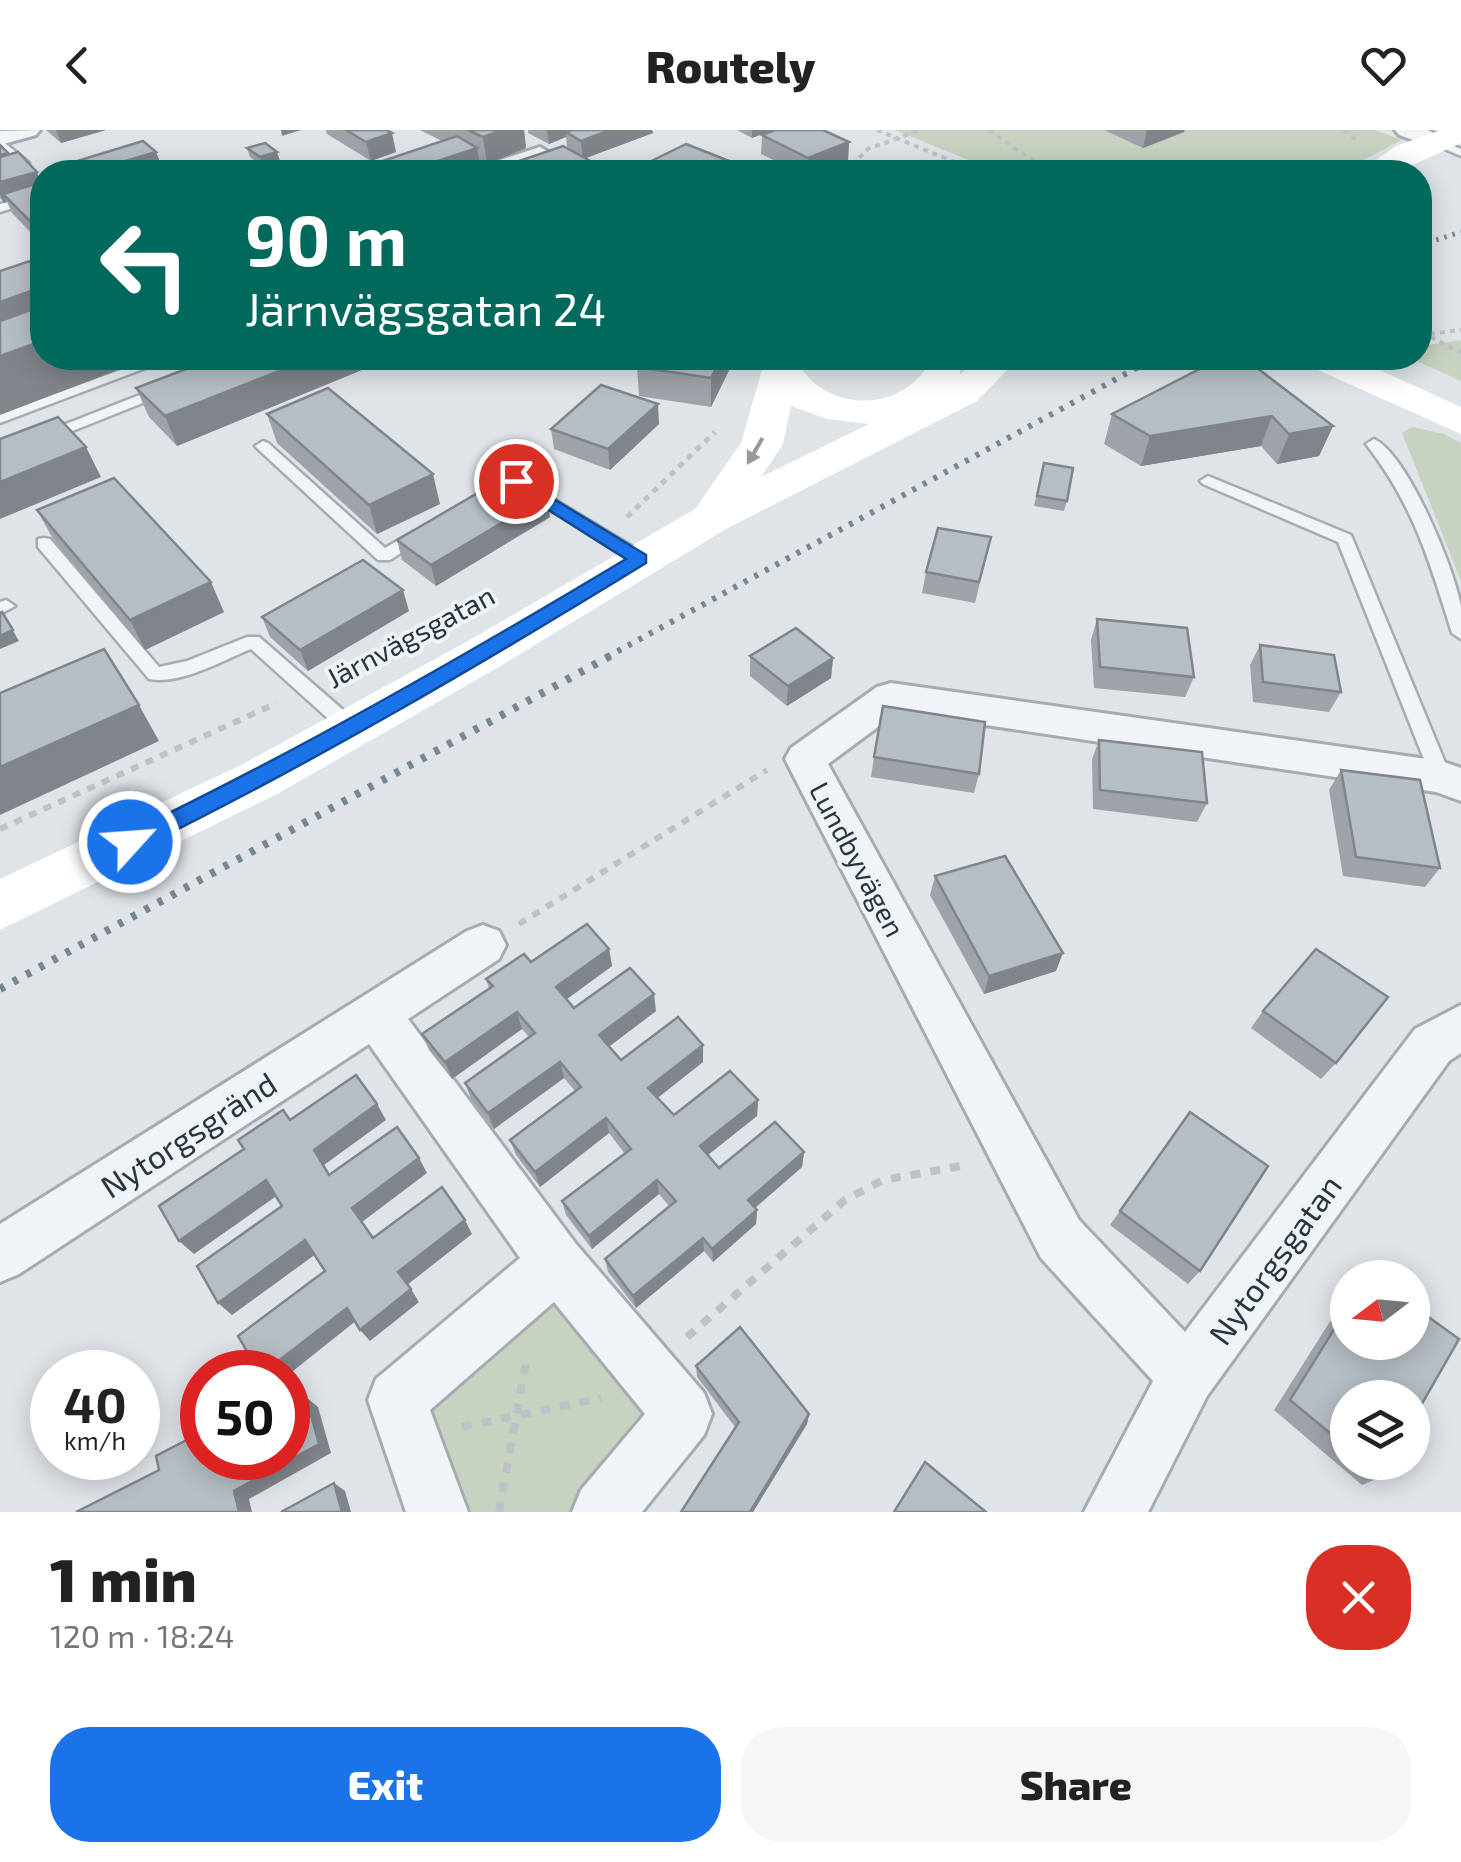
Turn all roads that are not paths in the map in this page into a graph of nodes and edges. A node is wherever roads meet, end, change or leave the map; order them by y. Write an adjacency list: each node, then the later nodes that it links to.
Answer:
1 (28, 130): 3 (street)
2 (1441, 139): 6 (main road)
3 (0, 140): 7 (lane)
4 (540, 154): 5 (street)
5 (522, 160)
6 (1399, 160)
7 (0, 174)
8 (30, 199): 9 (lane)
9 (0, 208)
10 (131, 370): 22 (lane)
11 (137, 370): 19 (lane)
12 (777, 370): 30 (main road, Järnvägsgatan, one-way to 30)
13 (780, 370): 21 (main road)
14 (996, 370): 27 (main road)
15 (1349, 370): 23 (main road)
16 (1393, 370): 20 (main road)
17 (939, 371): 21 (main road)
18 (173, 386): 19 (lane)
19 (154, 394): 26 (lane)
20 (1461, 401)
21 (872, 411): 27 (main road, Järnvägsgatan)
22 (0, 419)
23 (1461, 422)
24 (1374, 444): 34 (lane)
25 (263, 446): 31 (lane)
26 (0, 455)
27 (797, 476): 30 (main road, Järnvägsgatan)
28 (516, 481): 33 (lane)
29 (1208, 481): 36 (lane)
30 (710, 519): 33 (main road, Järnvägsgatan)
31 (433, 528)
32 (44, 544): 35 (lane)
33 (620, 547): 35 (main road, Järnvägsgatan)
34 (1461, 633)
35 (351, 728): 37 (main road, Järnvägsgatan)
36 (1451, 781): 43 (street, Lundbyvägen)
37 (0, 906)
38 (484, 946): 39 (street, Nytorgsgränd)
39 (376, 1013): 41 (street, Nytorgsgränd); 42 (street)
40 (1461, 1026): 43 (street, Nytorgsgatan)
41 (0, 1255)
42 (557, 1263): 44 (street); 45 (street)
43 (1187, 1376): 46 (street, Nytorgsgatan)
44 (437, 1512)
45 (603, 1512)
46 (1114, 1512)

